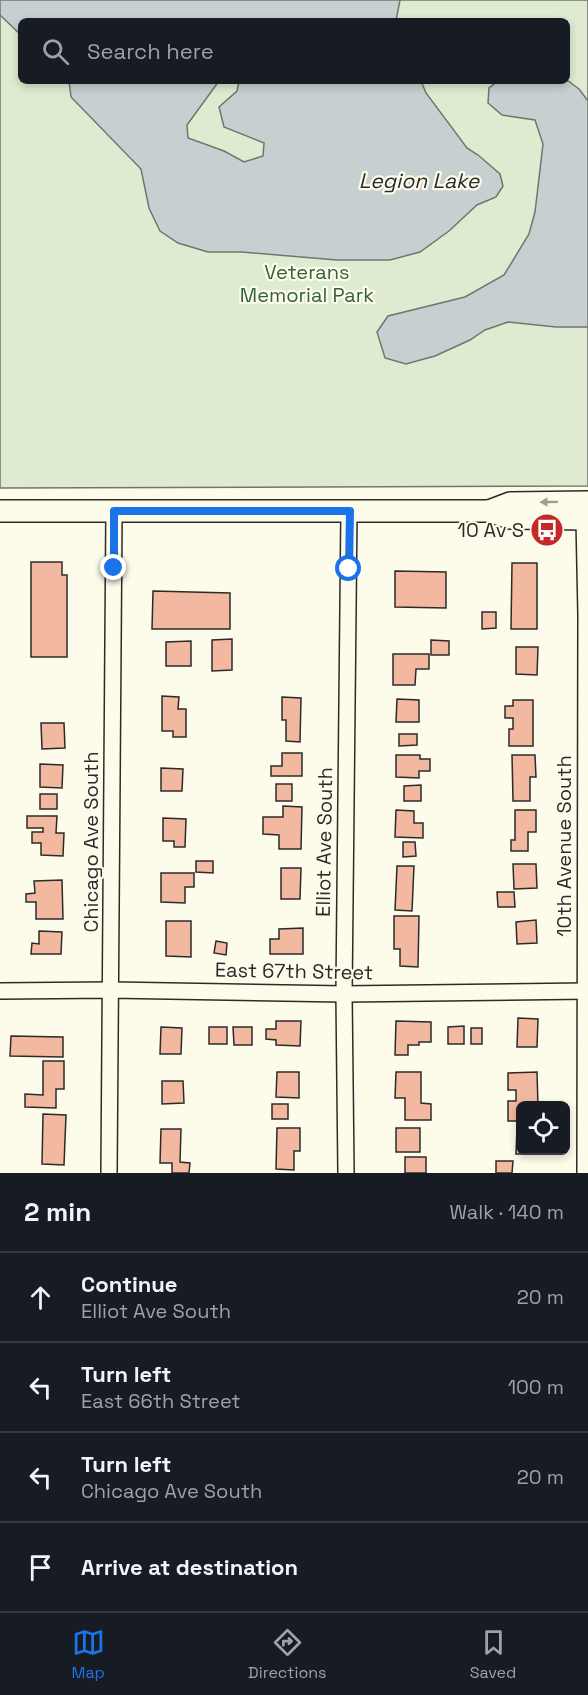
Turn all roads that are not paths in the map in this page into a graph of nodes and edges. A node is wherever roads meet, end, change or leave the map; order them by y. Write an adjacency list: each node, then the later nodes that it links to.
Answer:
1 (0, 511): 2 (main road)
2 (114, 511): 3 (main road); 5 (street, Chicago Ave South)
3 (350, 511): 4 (main road); 8 (street, Elliot Ave South)
4 (587, 513): 6 (street, 10th Avenue South)
5 (111, 990): 7 (street, East 67th Street); 8 (street, East 67th Street); 9 (street, Chicago Ave South)
6 (586, 991): 8 (street, East 67th Street); 11 (street, 10th Avenue South)
7 (0, 992)
8 (344, 994): 10 (street, Elliot Ave South)
9 (109, 1173)
10 (346, 1173)
11 (585, 1173)

